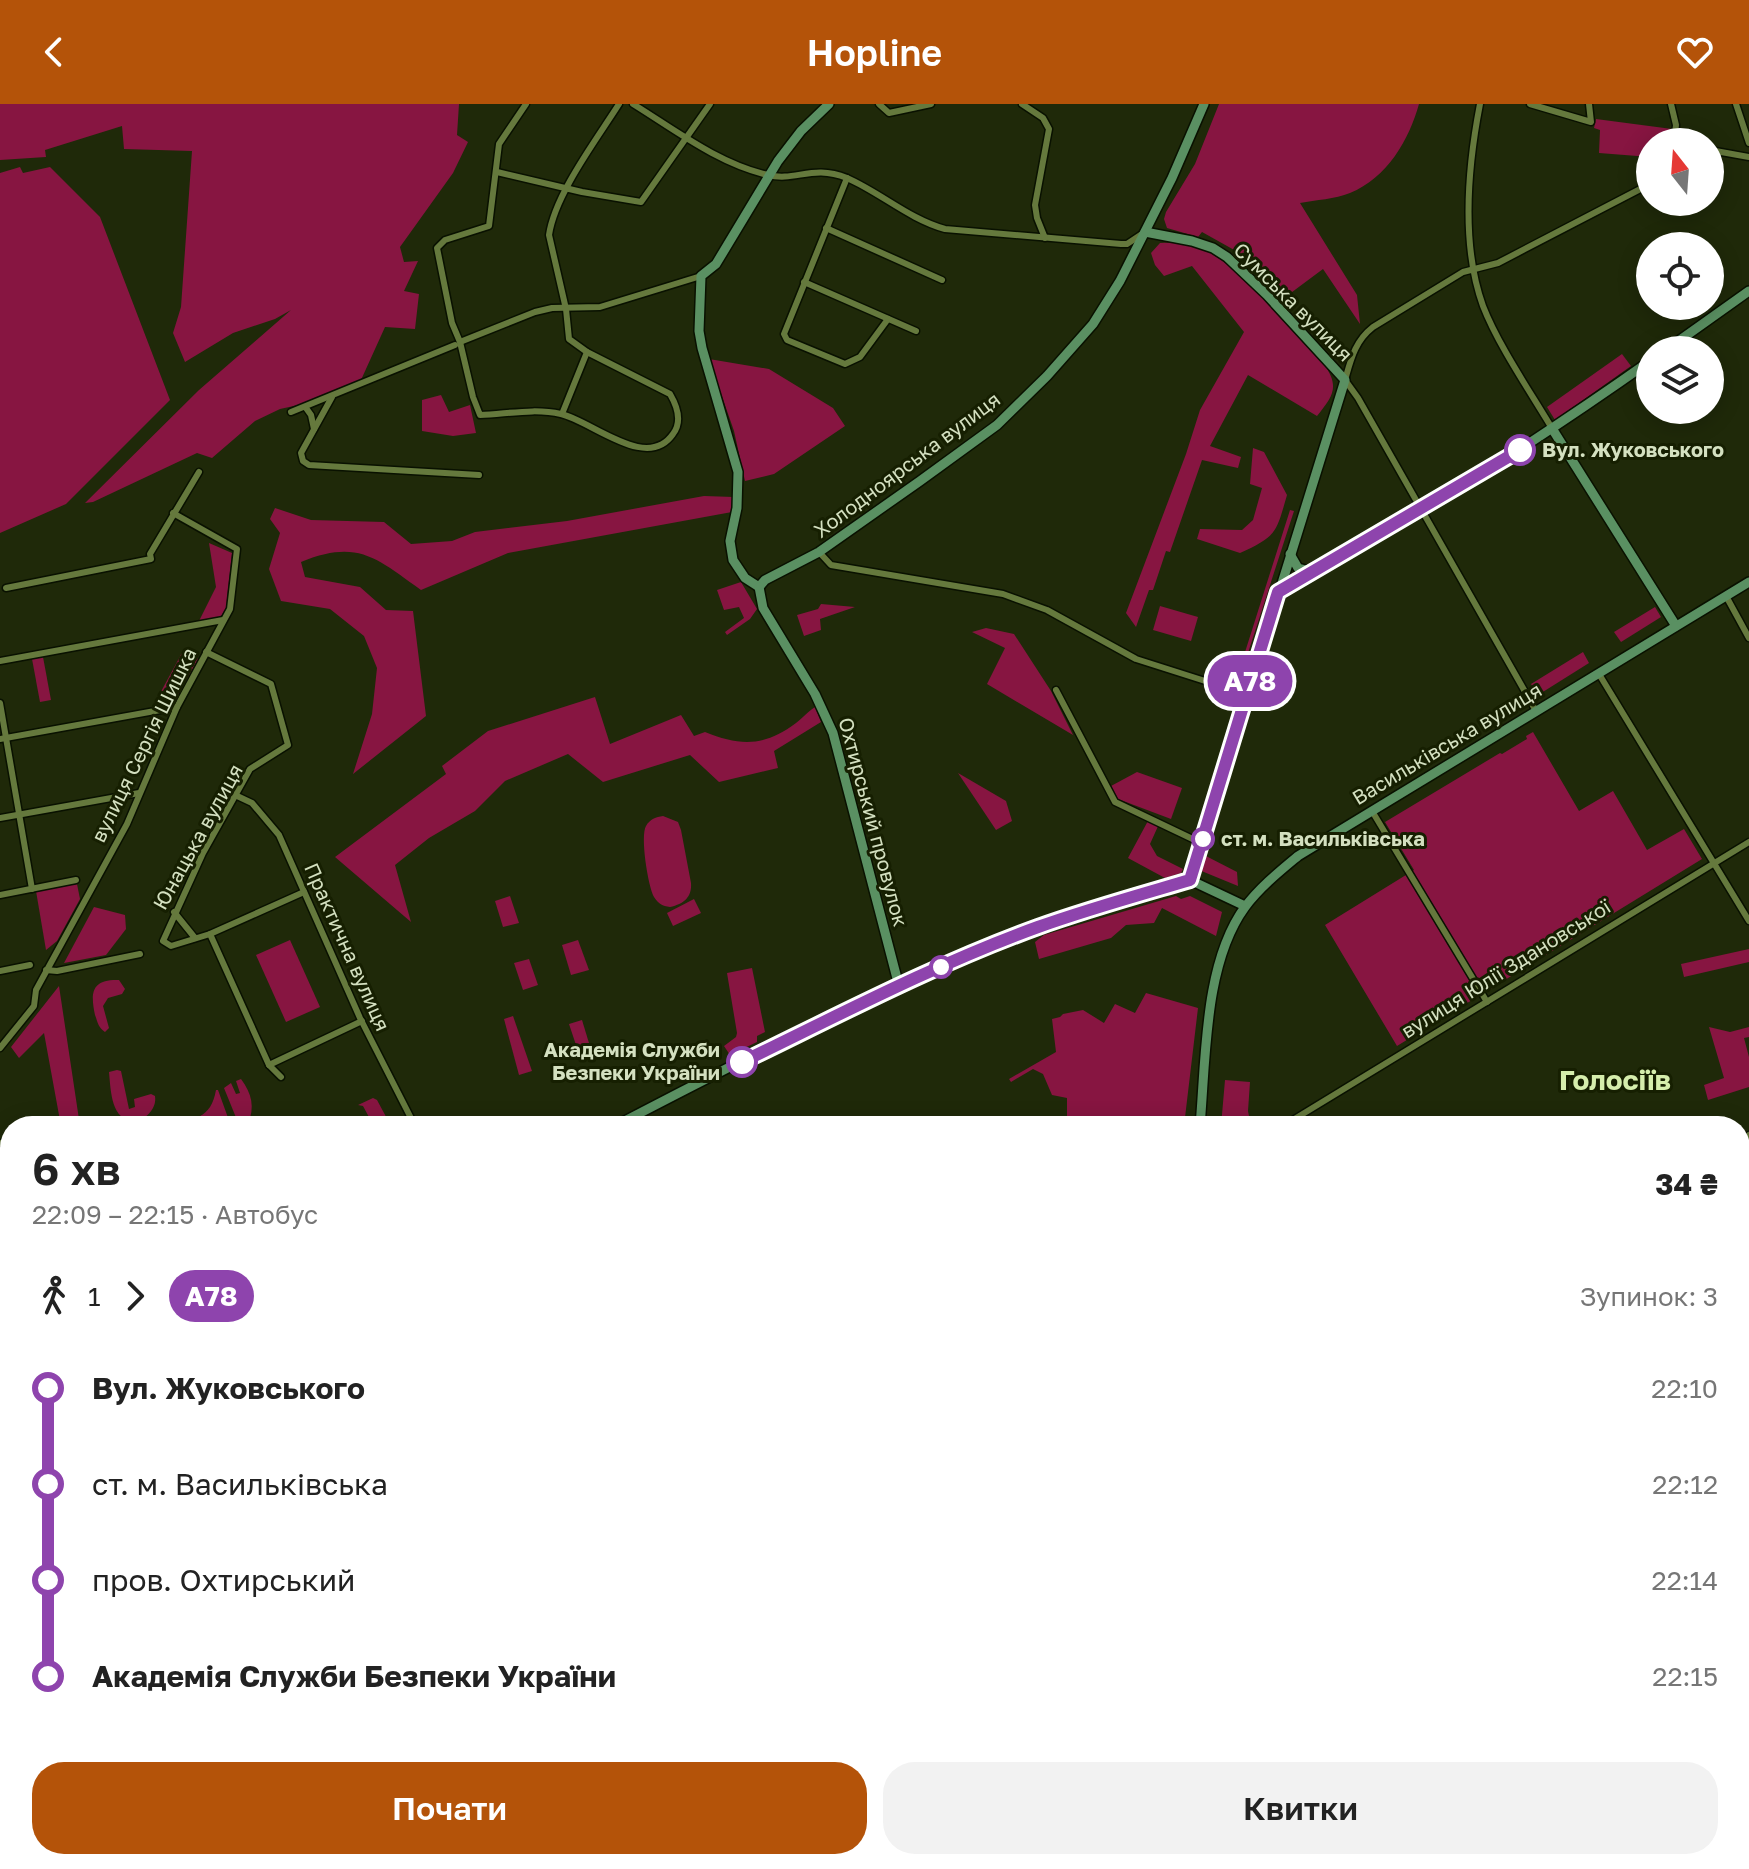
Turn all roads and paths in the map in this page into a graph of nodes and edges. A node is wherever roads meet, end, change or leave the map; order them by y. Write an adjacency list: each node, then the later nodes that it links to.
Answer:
1 (526, 104): 20 (street)
2 (619, 104): 23 (street)
3 (633, 104): 16 (street, Сумська вулиця)
4 (710, 104): 16 (street)
5 (829, 104): 21 (main road)
6 (879, 104): 7 (street)
7 (931, 104)
8 (1022, 104): 27 (street)
9 (1204, 104): 26 (main road, Холодноярська вулиця)
10 (1480, 104): 28 (street)
11 (1530, 104): 12 (street)
12 (1589, 104)
13 (1671, 104): 15 (street)
14 (1736, 104): 17 (street)
15 (1676, 128)
16 (686, 136): 21 (street, Сумська вулиця); 23 (street)
17 (1749, 143)
18 (1724, 153): 19 (street)
19 (1749, 157)
20 (497, 172): 23 (street); 37 (street)
21 (768, 175): 22 (street, Сумська вулиця); 29 (main road)
22 (847, 178): 25 (street); 27 (street, Сумська вулиця)
23 (567, 189): 33 (street)
24 (1636, 191): 28 (street)
25 (826, 228): 30 (street); 31 (street)
26 (1145, 232): 27 (street, Сумська вулиця); 40 (main road, Сумська вулиця); 51 (main road, Холодноярська вулиця)
27 (1045, 238)
28 (1475, 269): 40 (street); 46 (street)
29 (701, 276): 33 (street); 55 (main road)
30 (942, 280)
31 (804, 282): 34 (street); 34 (street)
32 (1749, 291): 36 (main road)
33 (566, 309): 37 (street); 38 (street)
34 (888, 319): 35 (street)
35 (916, 331)
36 (1686, 336)
37 (458, 344): 41 (street); 44 (street)
38 (587, 352): 44 (street); 44 (street)
39 (1636, 371): 46 (main road)
40 (1345, 380): 49 (street, Сумська вулиця); 52 (main road)
41 (332, 397): 42 (street); 45 (street)
42 (306, 408): 43 (street); 45 (street)
43 (291, 412)
44 (562, 414)
45 (314, 429): 48 (street)
46 (1553, 430): 49 (main road); 60 (main road)
47 (199, 472): 50 (street)
48 (479, 475)
49 (1421, 510): 53 (main road); 69 (street, Сумська вулиця)
50 (173, 513): 56 (street); 59 (street, вулиця Сергія Шишка)
51 (819, 552): 55 (main road, Холодноярська вулиця); 66 (street)
52 (1290, 553): 53 (main road); 57 (main road)
53 (1314, 572): 57 (main road)
54 (1749, 582): 58 (main road, Васильківська вулиця)
55 (759, 587): 93 (main road, Охтирський провулок)
56 (6, 588)
57 (1278, 592): 66 (main road)
58 (1726, 596): 60 (main road, Васильківська вулиця); 61 (street)
59 (223, 620): 62 (street, вулиця Сергія Шишка); 63 (street)
60 (1676, 626): 64 (main road, Васильківська вулиця)
61 (1749, 638)
62 (206, 652): 68 (street, вулиця Сергія Шишка); 72 (street, Юнацька вулиця)
63 (0, 661)
64 (1599, 674): 69 (main road, Васильківська вулиця); 78 (street)
65 (1056, 690): 77 (street)
66 (1246, 694): 77 (main road)
67 (0, 703): 70 (street)
68 (177, 707): 70 (street); 71 (street, вулиця Сергія Шишка)
69 (1536, 711): 73 (main road, Васильківська вулиця)
70 (3, 738): 74 (street)
71 (139, 793): 74 (street); 91 (street, вулиця Сергія Шишка)
72 (235, 795): 82 (street, Практична вулиця); 85 (street, Юнацька вулиця)
73 (1372, 811): 84 (main road, Васильківська вулиця); 94 (street)
74 (18, 815): 75 (street); 81 (street)
75 (0, 818)
76 (1749, 842): 78 (street, вулиця Юлії Здановської)
77 (1201, 843): 80 (main road)
78 (1713, 863): 86 (street); 94 (street, вулиця Юлії Здановської)
79 (76, 880): 81 (street)
80 (1190, 880): 84 (main road); 93 (main road)
81 (32, 889): 83 (street)
82 (304, 892): 87 (street); 95 (street, Практична вулиця)
83 (0, 895)
84 (1245, 906): 101 (main road, Васильківська вулиця)
85 (174, 912): 88 (street); 88 (street, Юнацька вулиця)
86 (1749, 921)
87 (210, 934): 88 (street); 97 (street)
88 (195, 938)
89 (140, 954): 91 (street)
90 (30, 965): 92 (street)
91 (46, 970): 96 (street, вулиця Сергія Шишка)
92 (0, 971)
93 (899, 986): 100 (main road)
94 (1487, 1002): 102 (street, вулиця Юлії Здановської)
95 (362, 1021): 97 (street); 99 (street, Практична вулиця)
96 (0, 1048)
97 (269, 1065): 98 (street)
98 (281, 1077)
99 (410, 1116)
100 (635, 1116)
101 (1201, 1116)
102 (1299, 1116)

